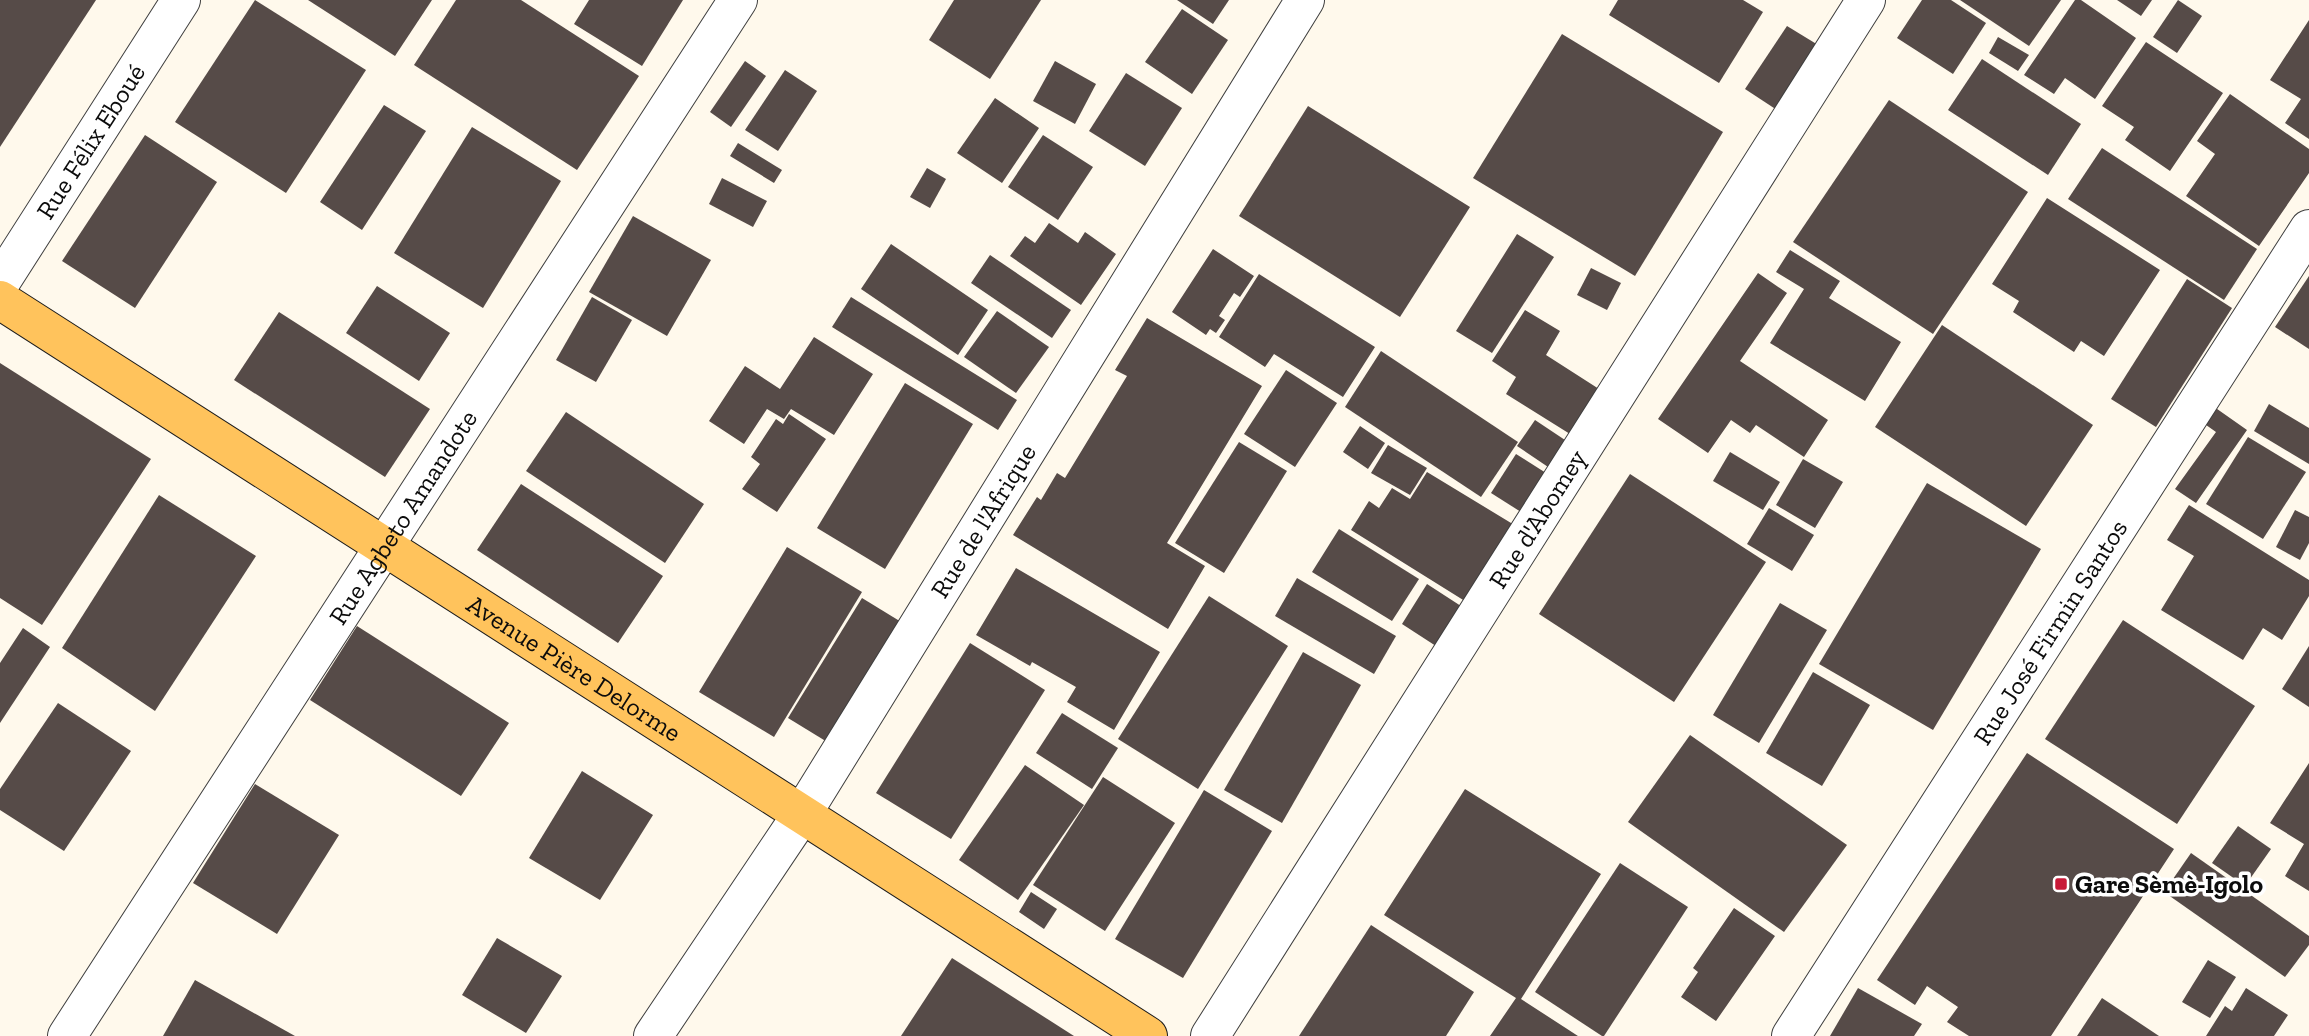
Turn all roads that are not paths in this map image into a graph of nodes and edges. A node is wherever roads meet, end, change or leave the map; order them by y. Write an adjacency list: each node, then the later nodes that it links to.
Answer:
1 (181, 0): 6 (street, Rue Félix Eboué)
2 (738, 0): 8 (street, Rue Agbeto Amandote)
3 (1305, 0): 9 (street, Rue de l'Afrique)
4 (1866, 0): 13 (street, Rue d'Abomey)
5 (2309, 229): 14 (street, Rue José Firmin Santos)
6 (0, 283)
7 (0, 300): 8 (main road, Avenue Pière Delorme)
8 (385, 547): 9 (main road, Avenue Pière Delorme); 10 (street, Rue Agbeto Amandote)
9 (802, 814): 11 (street, Rue de l'Afrique); 12 (main road, Avenue Pière Delorme)
10 (67, 1036)
11 (653, 1036)
12 (1148, 1036)
13 (1210, 1036)
14 (1791, 1036)

